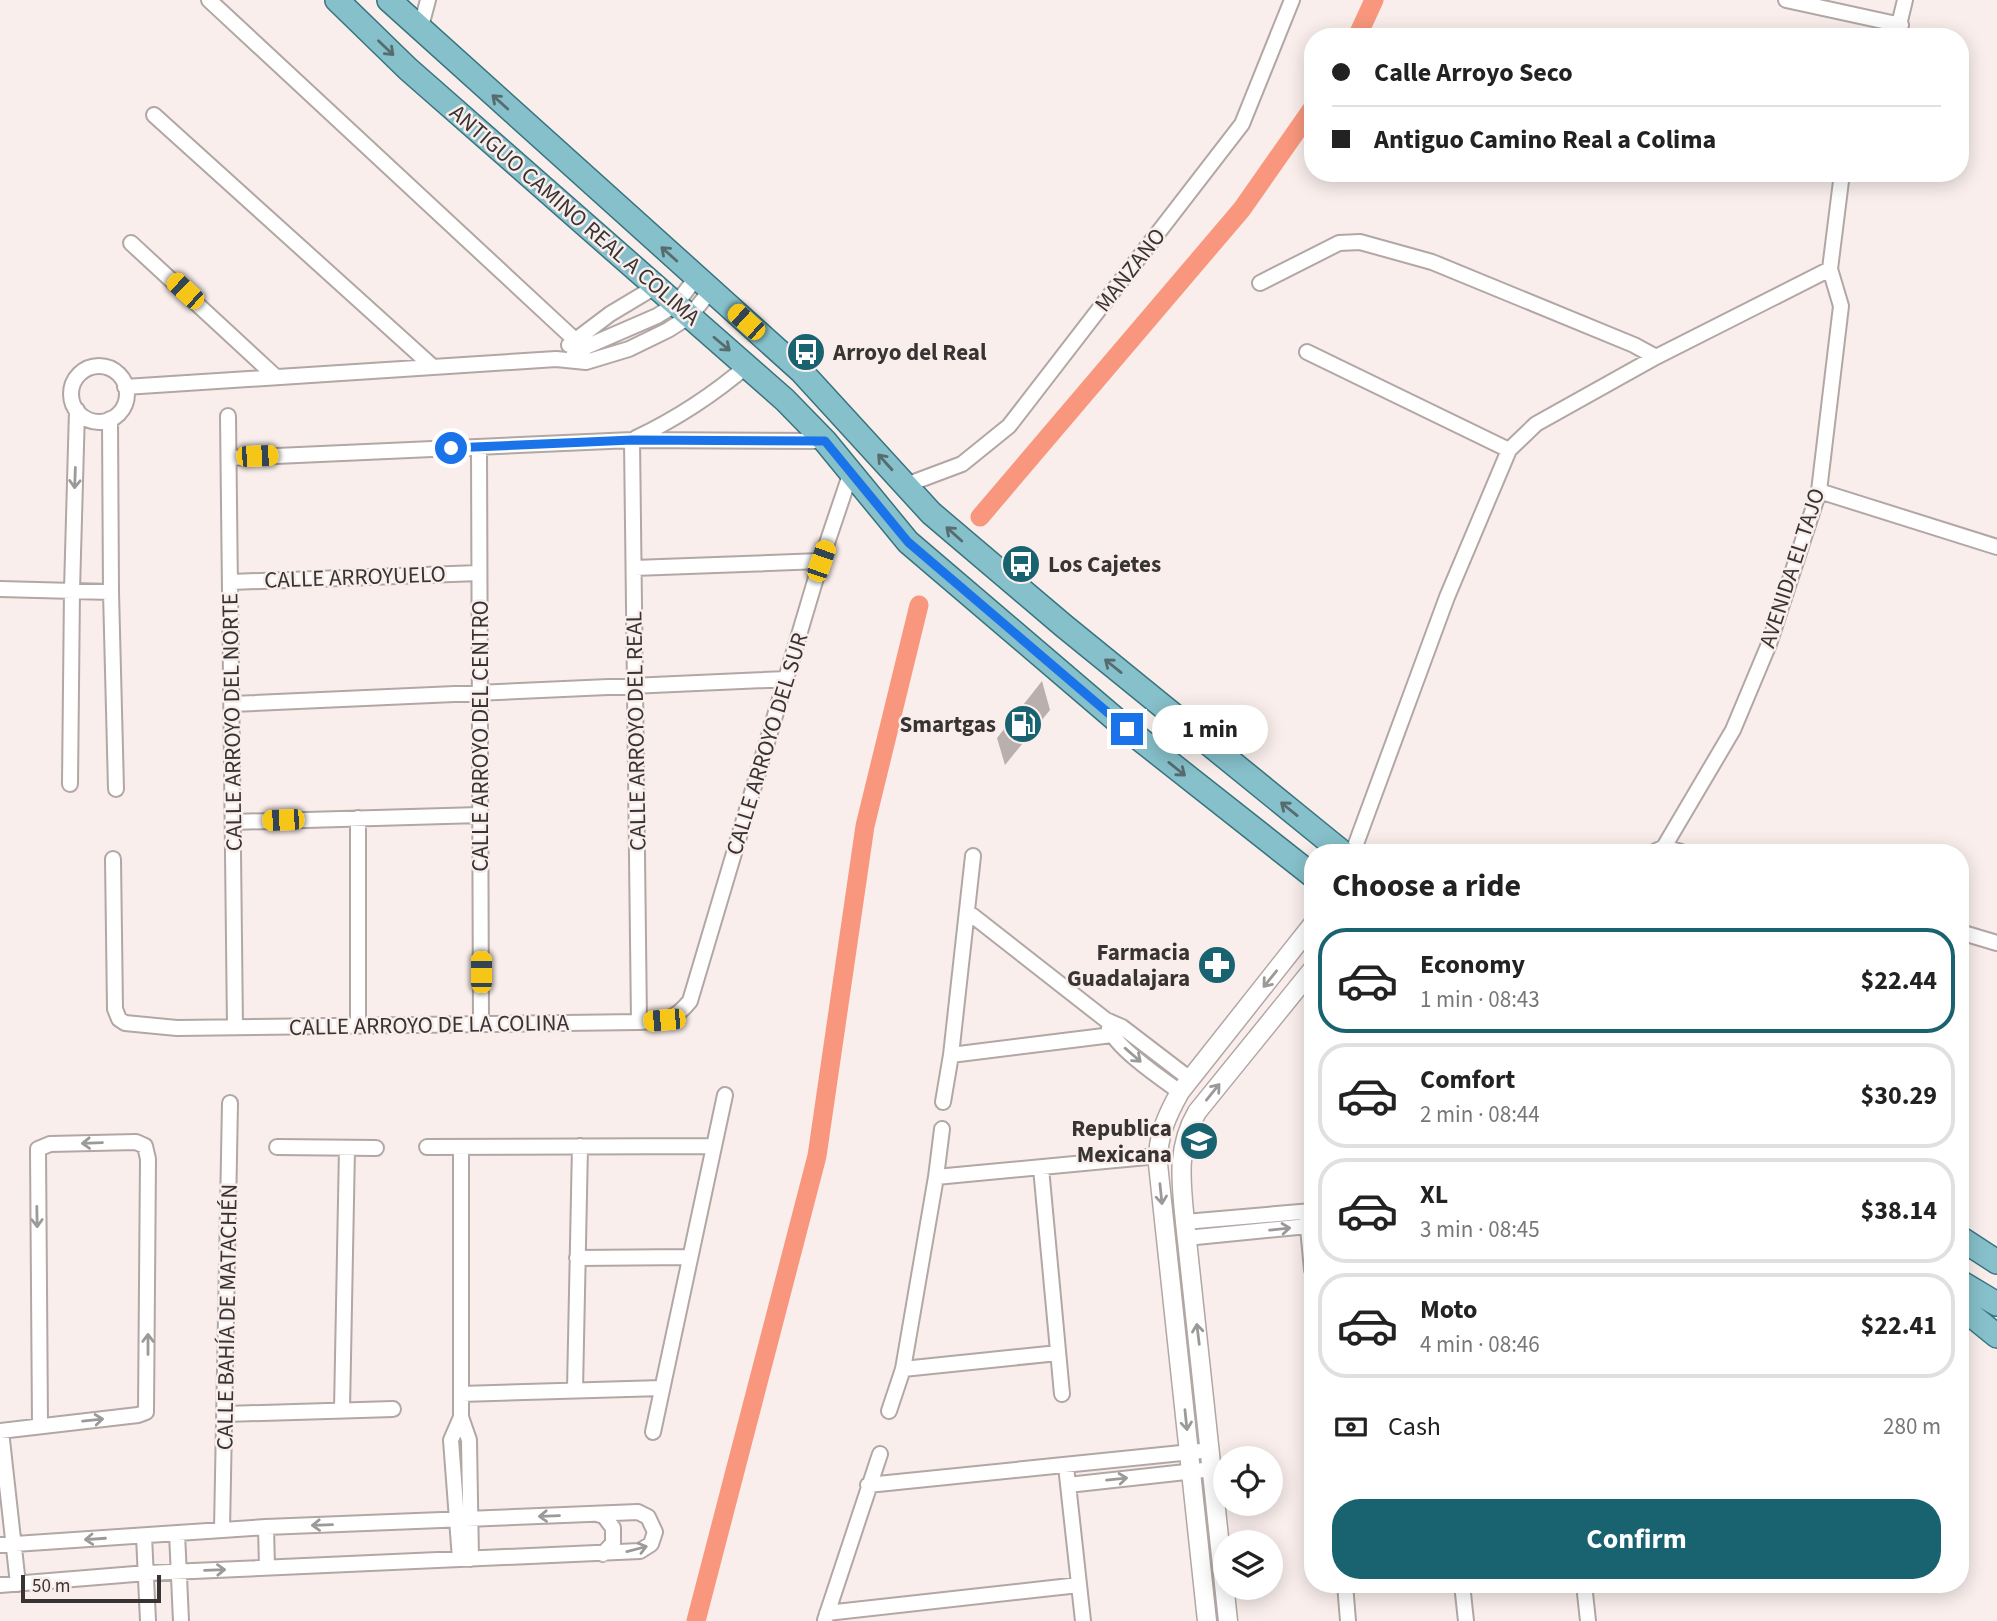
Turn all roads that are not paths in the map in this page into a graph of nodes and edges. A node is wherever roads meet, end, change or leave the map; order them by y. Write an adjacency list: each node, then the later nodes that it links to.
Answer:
1 (209, 0): 21 (street)
2 (337, 0): 17 (main road, ANTIGUO CAMINO REAL A COLIMA, one-way to 17)
3 (388, 0): 10 (main road, ANTIGUO CAMINO REAL A COLIMA)
4 (428, 0): 10 (street)
5 (1292, 0): 37 (street, MANZANO)
6 (1786, 0): 8 (street)
7 (1905, 0): 9 (street)
8 (1887, 28)
9 (1899, 28)
10 (420, 30): 16 (main road, ANTIGUO CAMINO REAL A COLIMA, one-way to 10)
11 (154, 115): 25 (street)
12 (1841, 182): 14 (street, AVENIDA EL TAJO)
13 (131, 243): 26 (street)
14 (1830, 269): 23 (street); 38 (street, AVENIDA EL TAJO)
15 (1260, 283): 23 (street)
16 (703, 284): 18 (street); 37 (main road, ANTIGUO CAMINO REAL A COLIMA, one-way to 16)
17 (655, 286): 18 (main road, ANTIGUO CAMINO REAL A COLIMA); 21 (street)
18 (683, 310): 19 (street); 20 (street); 24 (main road, ANTIGUO CAMINO REAL A COLIMA, one-way to 24)
19 (638, 326): 20 (street); 21 (street)
20 (648, 341): 21 (street)
21 (580, 350): 25 (street)
22 (1307, 352): 34 (street)
23 (1656, 357): 34 (street)
24 (748, 365): 31 (street); 32 (main road, ANTIGUO CAMINO REAL A COLIMA)
25 (433, 367): 26 (street)
26 (276, 377): 27 (street)
27 (125, 387): 28 (street); 30 (street)
28 (76, 410): 30 (street); 45 (street, one-way to 45)
29 (228, 416): 35 (street, CALLE ARROYO DEL NORTE)
30 (110, 419): 46 (street)
31 (632, 440): 32 (street); 33 (street); 41 (street, CALLE ARROYO DEL REAL)
32 (825, 441): 36 (main road, ANTIGUO CAMINO REAL A COLIMA)
33 (479, 447): 35 (street); 42 (street, CALLE ARROYO DEL CENTRO)
34 (1509, 450): 57 (street)
35 (229, 458): 43 (street, CALLE ARROYO DEL NORTE)
36 (851, 472): 40 (street, CALLE ARROYO DEL SUR); 61 (main road, ANTIGUO CAMINO REAL A COLIMA, one-way to 61)
37 (906, 485): 56 (main road, ANTIGUO CAMINO REAL A COLIMA, one-way to 37)
38 (1819, 491): 39 (street); 58 (street, AVENIDA EL TAJO)
39 (1997, 547)
40 (821, 561): 41 (street); 47 (street, CALLE ARROYO DEL SUR)
41 (634, 568): 48 (street, CALLE ARROYO DEL REAL)
42 (479, 573): 43 (street, CALLE ARROYUELO); 49 (street, CALLE ARROYO DEL CENTRO)
43 (231, 582): 50 (street, CALLE ARROYO DEL NORTE)
44 (0, 589): 45 (street)
45 (72, 590): 46 (street); 51 (street)
46 (111, 592): 52 (street)
47 (788, 679): 48 (street); 67 (street, CALLE ARROYO DEL SUR)
48 (635, 685): 49 (street); 68 (street, CALLE ARROYO DEL REAL)
49 (480, 693): 50 (street); 53 (street, CALLE ARROYO DEL CENTRO)
50 (232, 704): 55 (street, CALLE ARROYO DEL NORTE)
51 (70, 784)
52 (116, 789)
53 (480, 815): 54 (street); 69 (street, CALLE ARROYO DEL CENTRO)
54 (359, 818): 55 (street); 70 (street)
55 (233, 822): 71 (street, CALLE ARROYO DEL NORTE)
56 (1332, 844)
57 (1356, 844)
58 (1663, 844)
59 (973, 856): 62 (street)
60 (113, 859): 71 (street, CALLE ARROYO DE LA COLINA)
61 (1304, 869)
62 (968, 912): 72 (street); 73 (street)
63 (1304, 935): 74 (street, one-way to 74)
64 (1969, 935): 65 (street)
65 (1997, 943)
66 (1304, 980): 90 (street, one-way to 66)
67 (679, 1014): 68 (street, CALLE ARROYO DE LA COLINA)
68 (639, 1022): 69 (street, CALLE ARROYO DE LA COLINA)
69 (481, 1024): 70 (street, CALLE ARROYO DE LA COLINA)
70 (358, 1026): 71 (street, CALLE ARROYO DE LA COLINA)
71 (235, 1027)
72 (1117, 1031): 73 (street); 74 (street)
73 (951, 1055): 76 (street)
74 (1185, 1085): 86 (street)
75 (725, 1095): 80 (street)
76 (943, 1102)
77 (230, 1103): 108 (street, CALLE BAHÍA DE MATACHÉN)
78 (942, 1129): 88 (street)
79 (580, 1146): 80 (street); 84 (street); 93 (street)
80 (714, 1146): 92 (street)
81 (277, 1147): 85 (street)
82 (376, 1147): 85 (street)
83 (427, 1147): 84 (street)
84 (461, 1147): 103 (street)
85 (347, 1148): 106 (street)
86 (1158, 1160): 87 (street); 113 (street, one-way to 113)
87 (1041, 1168): 88 (street); 99 (street)
88 (936, 1177): 100 (street)
89 (1304, 1217): 90 (street)
90 (1185, 1230): 112 (street, one-way to 90)
91 (1969, 1244): 94 (main road)
92 (690, 1257): 93 (street); 101 (street)
93 (578, 1258): 102 (street)
94 (1997, 1262)
95 (1969, 1287): 96 (main road)
96 (1997, 1304)
97 (1969, 1313): 98 (main road)
98 (1997, 1336)
99 (1058, 1353): 100 (street); 104 (street)
100 (903, 1369): 107 (street)
101 (662, 1388): 102 (street); 111 (street)
102 (575, 1390): 103 (street)
103 (461, 1394): 122 (street)
104 (1062, 1394)
105 (393, 1409): 106 (street)
106 (342, 1410): 108 (street)
107 (889, 1411)
108 (226, 1414): 124 (street, CALLE BAHÍA DE MATACHÉN)
109 (40, 1426): 109 (street, one-way to 109); 110 (street)
110 (0, 1431): 127 (street)
111 (653, 1432)
112 (1211, 1450): 113 (street); 116 (street)
113 (1190, 1452): 115 (street); 117 (street)
114 (880, 1454): 118 (street)
115 (1066, 1466): 118 (street); 119 (street)
116 (1213, 1469): 117 (street)
117 (1192, 1471): 119 (street, one-way to 117); 143 (street)
118 (868, 1485): 139 (street)
119 (1069, 1485): 135 (street)
120 (597, 1514): 122 (street, one-way to 122); 128 (street); 128 (street, one-way to 120)
121 (1218, 1516): 144 (street)
122 (464, 1519): 123 (street, one-way to 123); 129 (street)
123 (266, 1527): 124 (street); 130 (street)
124 (222, 1530): 125 (street)
125 (177, 1533): 126 (street); 131 (street)
126 (144, 1535): 127 (street, one-way to 127); 132 (street)
127 (7, 1545): 134 (street)
128 (603, 1554): 129 (street)
129 (465, 1559): 130 (street)
130 (267, 1568): 131 (street, one-way to 130)
131 (180, 1572): 132 (street); 141 (street)
132 (147, 1573): 134 (street); 140 (street)
133 (0, 1581): 134 (street)
134 (18, 1584)
135 (1079, 1586): 139 (street); 142 (street)
136 (1346, 1593): 145 (street)
137 (1463, 1593): 146 (street)
138 (1585, 1593): 147 (street)
139 (826, 1617)
140 (148, 1621)
141 (181, 1621)
142 (1083, 1621)
143 (1207, 1621)
144 (1228, 1621)
145 (1348, 1621)
146 (1466, 1621)
147 (1588, 1621)

